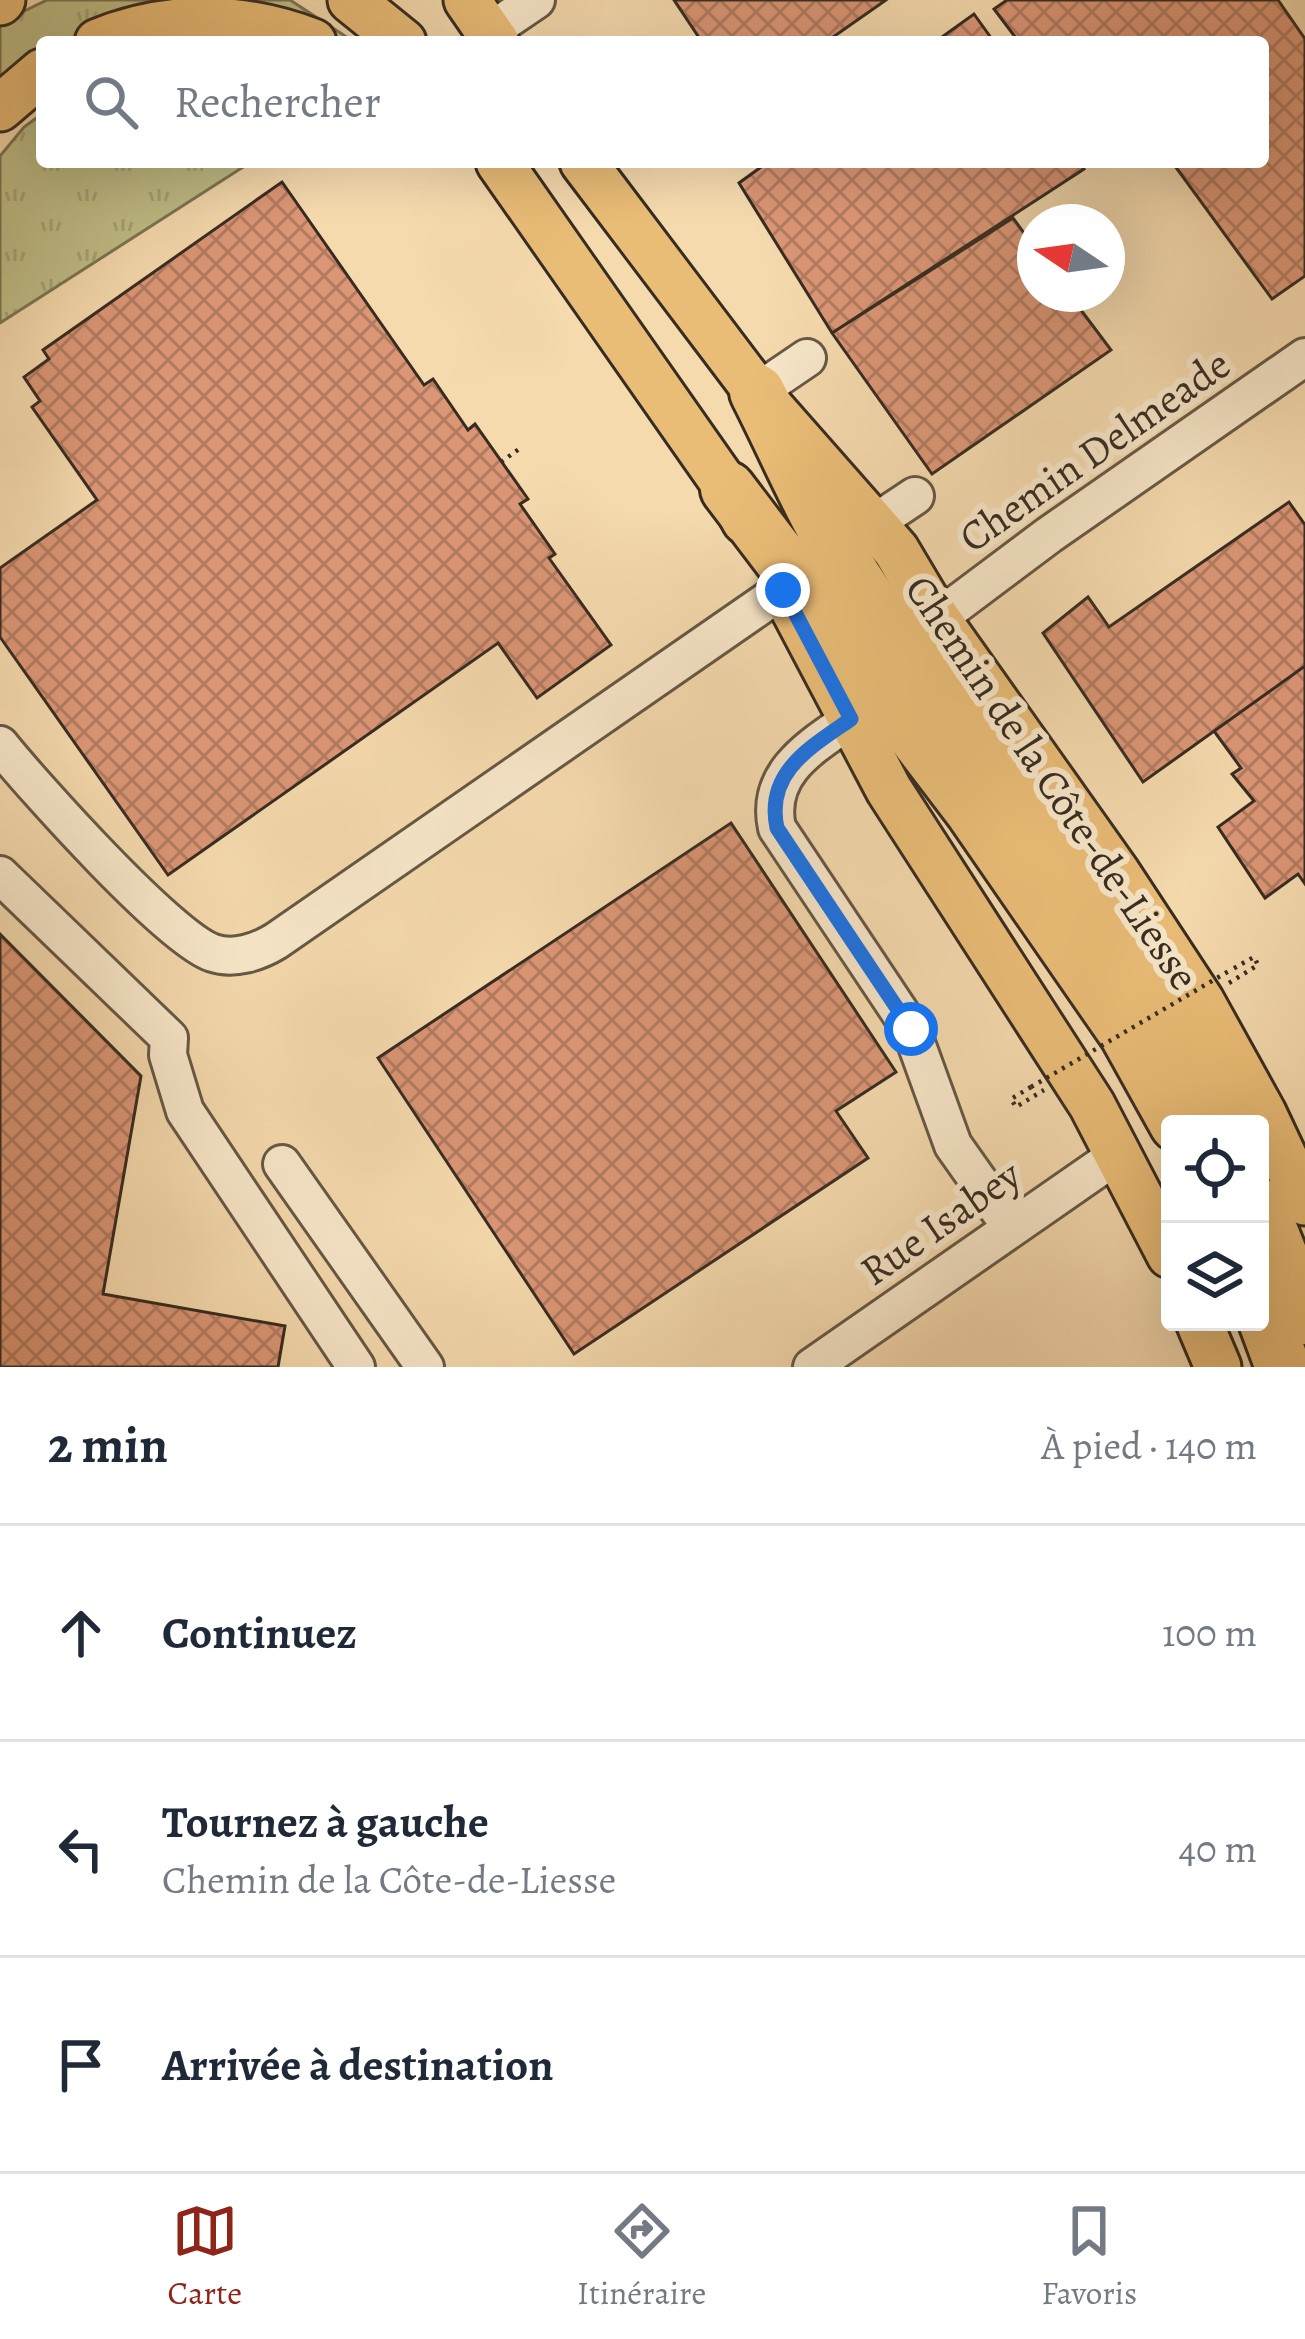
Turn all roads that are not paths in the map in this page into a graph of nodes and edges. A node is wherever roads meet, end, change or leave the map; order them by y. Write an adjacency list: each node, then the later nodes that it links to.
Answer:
1 (351, 0): 6 (main road)
2 (536, 0): 3 (street)
3 (484, 24)
4 (116, 36): 5 (main road)
5 (294, 36)
6 (396, 36)
7 (36, 77): 8 (main road)
8 (0, 108)
9 (588, 168): 13 (main road, Chemin de la Côte-de-Liesse)
10 (502, 172): 14 (main road, Chemin de la Côte-de-Liesse)
11 (1305, 356): 18 (street, Chemin Delmeade)
12 (807, 358): 13 (street)
13 (757, 392): 16 (main road, Chemin de la Côte-de-Liesse); 23 (highway, Chemin de la Côte-de-Liesse)
14 (728, 489): 17 (main road, Chemin de la Côte-de-Liesse); 22 (highway, Chemin de la Côte-de-Liesse)
15 (915, 496): 16 (street)
16 (873, 524): 18 (main road, Chemin de la Côte-de-Liesse)
17 (783, 590): 19 (main road, Chemin de la Côte-de-Liesse); 20 (street)
18 (937, 619): 26 (main road, Chemin de la Côte-de-Liesse)
19 (851, 719): 24 (main road, Chemin de la Côte-de-Liesse); 28 (street)
20 (0, 745)
21 (0, 874): 33 (street)
22 (1172, 1115)
23 (1215, 1115)
24 (1120, 1153): 28 (street, Rue Isabey); 29 (main road, Chemin de la Côte-de-Liesse)
25 (282, 1164): 34 (street)
26 (1305, 1202)
27 (1267, 1223): 30 (highway)
28 (1011, 1227): 35 (street, Rue Isabey)
29 (1161, 1237)
30 (1305, 1317)
31 (1269, 1329): 37 (highway)
32 (1203, 1331): 36 (main road)
33 (356, 1367)
34 (425, 1367)
35 (812, 1367)
36 (1218, 1367)
37 (1283, 1367)

